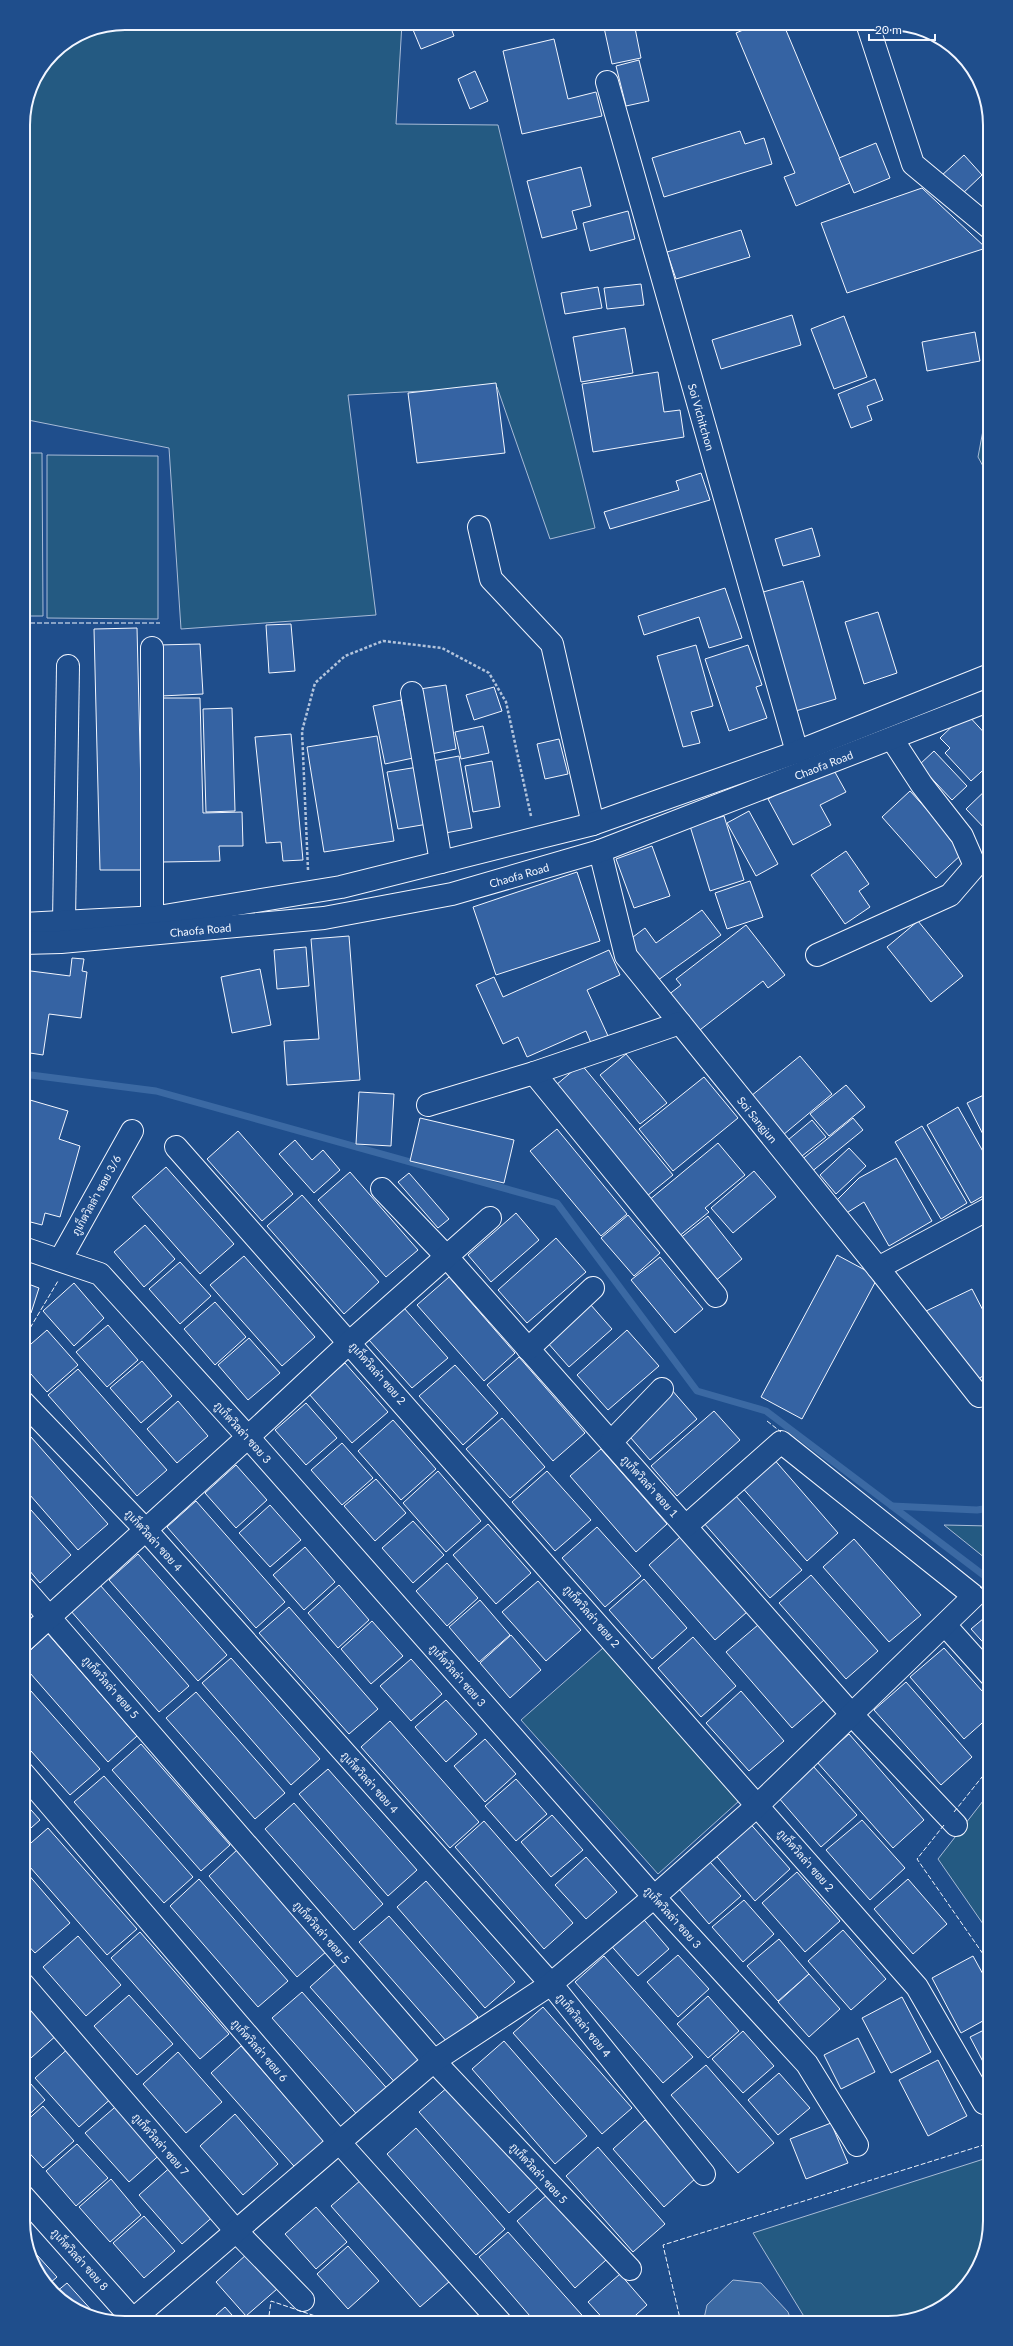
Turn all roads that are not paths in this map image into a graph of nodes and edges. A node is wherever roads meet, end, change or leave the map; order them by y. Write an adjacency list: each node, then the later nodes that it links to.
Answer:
1 (868, 30): 3 (street)
2 (607, 82): 11 (street, Soi Vichitchon)
3 (983, 222)
4 (479, 527): 12 (street)
5 (152, 648): 15 (street)
6 (68, 666): 16 (street)
7 (983, 678): 11 (street, Chaofa Road)
8 (412, 693): 14 (street)
9 (983, 703): 10 (street, Chaofa Road)
10 (892, 739): 13 (street, Chaofa Road); 19 (street)
11 (797, 752): 12 (street, Chaofa Road)
12 (593, 824): 14 (street, Chaofa Road)
13 (600, 851): 18 (street, Chaofa Road); 20 (street, Soi Sangjun)
14 (441, 862): 15 (street, Chaofa Road)
15 (152, 917): 16 (street, Chaofa Road)
16 (64, 922): 17 (street, Chaofa Road)
17 (30, 924)
18 (30, 943)
19 (817, 955)
20 (680, 1023): 21 (street); 31 (street, Soi Sangjun)
21 (534, 1073): 22 (street); 33 (street)
22 (428, 1105)
23 (132, 1131): 30 (street, ภูเก็ตวิลล่า ซอย 3/6)
24 (176, 1147): 34 (street, ภูเก็ตวิลล่า ซอย 2)
25 (382, 1189): 29 (street, ภูเก็ตวิลล่า ซอย 1)
26 (983, 1212): 31 (street)
27 (490, 1218): 29 (street)
28 (30, 1250): 30 (street, ภูเก็ตวิลล่า ซอย 3)
29 (447, 1257): 34 (street); 35 (street, ภูเก็ตวิลล่า ซอย 1)
30 (60, 1260): 39 (street, ภูเก็ตวิลล่า ซอย 3)
31 (878, 1268): 37 (street, Soi Sangjun)
32 (593, 1288): 35 (street)
33 (716, 1296)
34 (350, 1342): 39 (street); 50 (street, ภูเก็ตวิลล่า ซอย 2)
35 (528, 1349): 40 (street, ภูเก็ตวิลล่า ซอย 1)
36 (662, 1389): 40 (street)
37 (983, 1394)
38 (30, 1409): 42 (street, ภูเก็ตวิลล่า ซอย 4)
39 (248, 1437): 42 (street); 52 (street, ภูเก็ตวิลล่า ซอย 3)
40 (611, 1442): 41 (street, ภูเก็ตวิลล่า ซอย 1)
41 (686, 1526): 45 (street); 48 (street, ภูเก็ตวิลล่า ซอย 1)
42 (145, 1529): 44 (street); 53 (street, ภูเก็ตวิลล่า ซอย 4)
43 (30, 1594): 44 (street, ภูเก็ตวิลล่า ซอย 5)
44 (51, 1617): 46 (street); 55 (street, ภูเก็ตวิลล่า ซอย 5)
45 (945, 1625): 47 (street); 48 (street)
46 (30, 1635)
47 (983, 1667)
48 (853, 1716): 50 (street); 51 (street, ภูเก็ตวิลล่า ซอย 1)
49 (30, 1781): 57 (street, ภูเก็ตวิลล่า ซอย 6)
50 (758, 1805): 52 (street); 56 (street, ภูเก็ตวิลล่า ซอย 2)
51 (956, 1825)
52 (654, 1897): 53 (street); 58 (street, ภูเก็ตวิลล่า ซอย 3)
53 (551, 1984): 55 (street); 59 (street, ภูเก็ตวิลล่า ซอย 4)
54 (30, 1992): 61 (street, ภูเก็ตวิลล่า ซอย 7)
55 (434, 2061): 57 (street); 62 (street, ภูเก็ตวิลล่า ซอย 5)
56 (983, 2101)
57 (339, 2142): 61 (street); 66 (street, ภูเก็ตวิลล่า ซอย 6)
58 (857, 2145)
59 (704, 2174)
60 (30, 2204): 64 (street, ภูเก็ตวิลล่า ซอย 8)
61 (236, 2231): 63 (street, ภูเก็ตวิลล่า ซอย 7); 65 (street)
62 (630, 2269)
63 (303, 2300)
64 (129, 2316)
65 (139, 2316)
66 (495, 2316)

